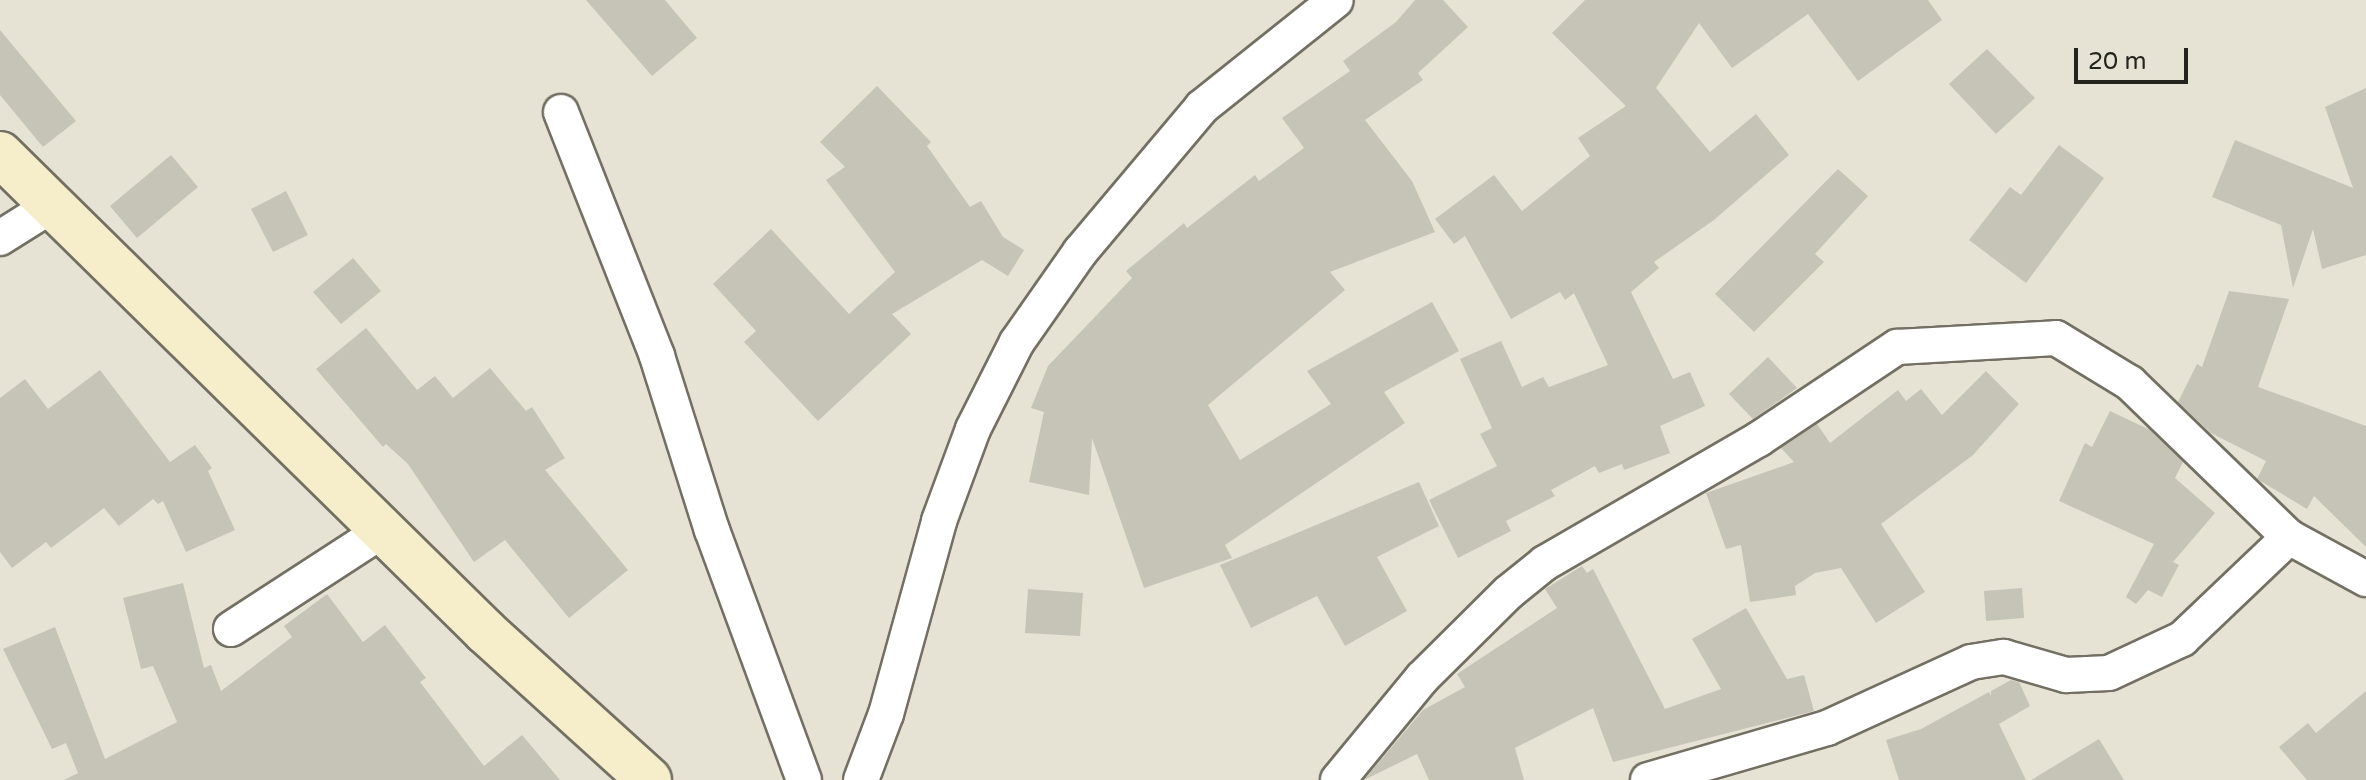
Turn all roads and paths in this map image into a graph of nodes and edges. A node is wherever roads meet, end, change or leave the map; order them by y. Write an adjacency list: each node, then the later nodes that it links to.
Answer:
1 (1336, 0): 12 (street)
2 (561, 112): 11 (street)
3 (0, 154): 4 (main road)
4 (54, 204): 5 (street); 6 (main road)
5 (0, 238)
6 (385, 529): 9 (street); 10 (main road)
7 (2289, 537): 8 (street); 13 (street); 14 (street)
8 (2366, 579)
9 (231, 629)
10 (643, 779)
11 (804, 780)
12 (861, 780)
13 (1338, 780)
14 (1648, 780)

